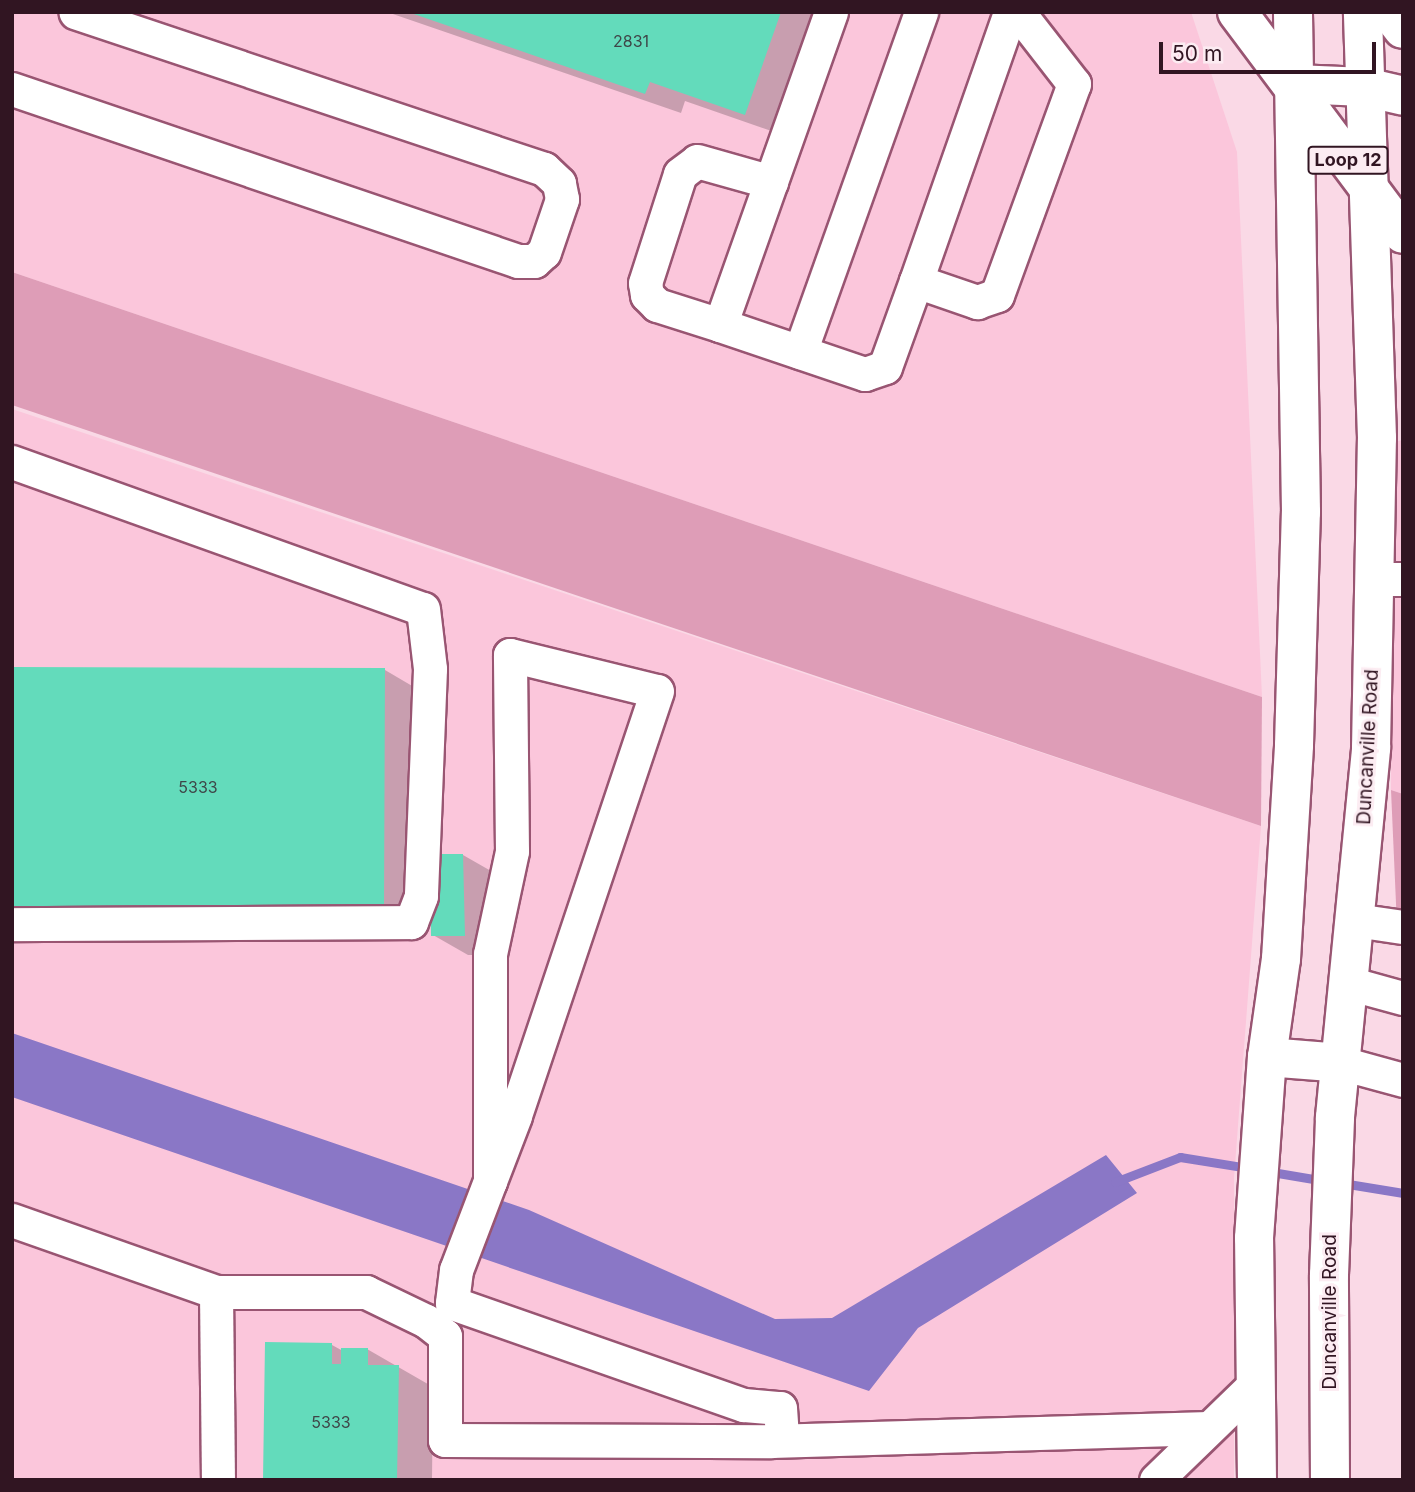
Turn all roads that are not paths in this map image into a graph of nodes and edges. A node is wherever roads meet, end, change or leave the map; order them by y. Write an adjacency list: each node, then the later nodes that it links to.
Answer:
1 (76, 12): 13 (lane)
2 (831, 12): 15 (lane)
3 (921, 12): 20 (lane)
4 (1010, 12): 18 (lane)
5 (1018, 12): 18 (lane)
6 (1237, 12): 11 (main road, Loop 12)
7 (1293, 12): 11 (main road)
8 (1363, 12): 12 (main road, Duncanville Road)
9 (1390, 12): 10 (main road)
10 (1403, 29)
11 (1294, 84): 12 (main road); 16 (main road, Loop 12); 31 (main road)
12 (1365, 87): 14 (main road); 16 (main road, Duncanville Road)
13 (12, 89)
14 (1403, 96)
15 (771, 182): 19 (lane); 19 (lane)
16 (1367, 187): 17 (main road, Loop 12); 22 (main road, Duncanville Road)
17 (1403, 234)
18 (916, 281): 20 (lane)
19 (720, 325): 20 (lane)
20 (800, 352)
21 (1403, 387): 22 (main road)
22 (1377, 438): 24 (main road, Duncanville Road)
23 (12, 462): 26 (lane)
24 (1389, 579): 25 (main road, Duncanville Road)
25 (1354, 920): 27 (lane); 28 (main road, Duncanville Road)
26 (12, 924)
27 (1403, 927)
28 (1348, 983): 29 (lane); 30 (main road, Duncanville Road)
29 (1403, 998)
30 (1341, 1063): 31 (main road); 32 (lane); 42 (main road, Duncanville Road)
31 (1267, 1067): 36 (main road)
32 (1403, 1080)
33 (491, 1181): 33 (lane); 38 (lane)
34 (12, 1220): 35 (lane)
35 (216, 1292): 38 (lane); 39 (lane)
36 (1256, 1383): 37 (lane); 41 (main road)
37 (1209, 1428): 38 (lane); 40 (lane)
38 (782, 1440)
39 (218, 1480)
40 (1156, 1480)
41 (1257, 1480)
42 (1330, 1480)

